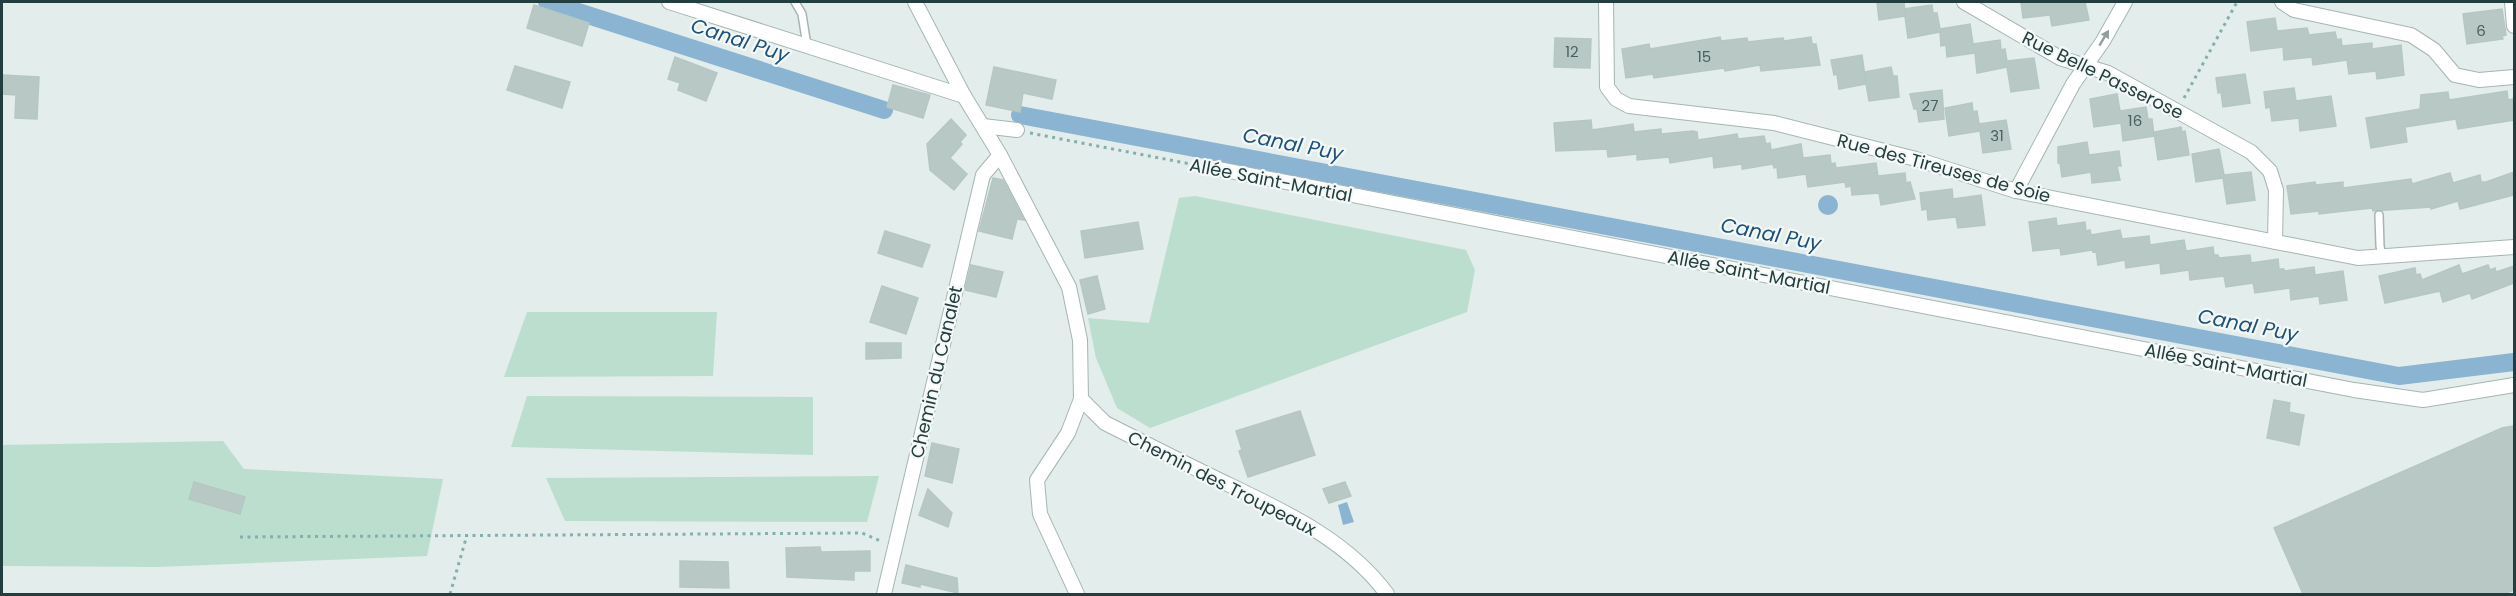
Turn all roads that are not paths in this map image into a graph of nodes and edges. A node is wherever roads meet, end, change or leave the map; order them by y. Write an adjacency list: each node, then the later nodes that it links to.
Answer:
1 (669, 2): 9 (street)
2 (795, 2): 11 (lane)
3 (915, 2): 14 (street)
4 (1606, 2): 19 (street, Rue des Tireuses de Soie)
5 (1964, 2): 12 (street, Rue Belle Passerose)
6 (2125, 2): 12 (street, one-way to 6)
7 (2282, 2): 13 (street)
8 (2512, 2): 10 (street)
9 (688, 5): 11 (street)
10 (2514, 26)
11 (807, 46): 14 (street)
12 (2085, 66): 19 (street); 21 (street, Rue Belle Passerose)
13 (2514, 77)
14 (964, 96): 15 (street)
15 (983, 126): 16 (street); 17 (street)
16 (1017, 130)
17 (1000, 156): 25 (street); 26 (street, Chemin du Canalet)
18 (1214, 168): 24 (street, Allée Saint-Martial)
19 (2016, 191): 21 (street, Rue des Tireuses de Soie)
20 (2379, 215): 23 (lane)
21 (2275, 242): 23 (street, Rue des Tireuses de Soie)
22 (2514, 246): 23 (street, Rue des Tireuses de Soie)
23 (2382, 256)
24 (2514, 385)
25 (1081, 399): 27 (street); 28 (street, Chemin des Troupeaux)
26 (884, 594)
27 (1077, 594)
28 (1387, 594)

